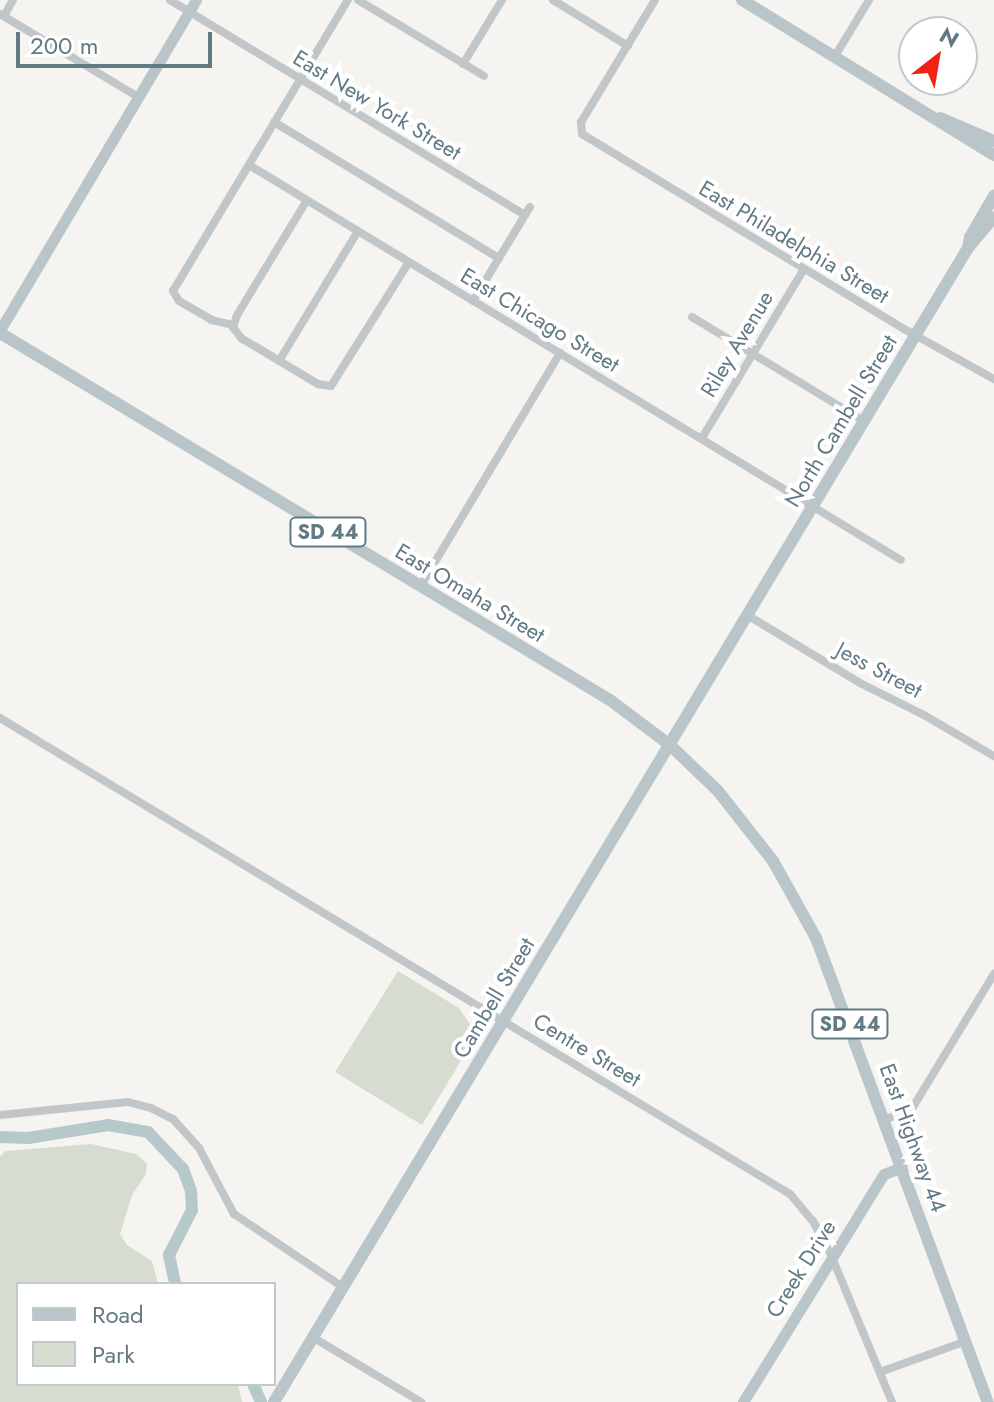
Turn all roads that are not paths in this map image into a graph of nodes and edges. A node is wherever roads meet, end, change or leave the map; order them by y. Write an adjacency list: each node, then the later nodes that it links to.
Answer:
1 (13, 0): 12 (street)
2 (170, 0): 11 (street, East New York Street)
3 (196, 0): 11 (main road)
4 (348, 0): 17 (street)
5 (358, 0): 15 (street)
6 (502, 0): 15 (street)
7 (553, 0): 13 (street)
8 (655, 0): 13 (street)
9 (742, 0): 14 (main road)
10 (869, 0): 14 (street)
11 (189, 11): 17 (street, East New York Street); 18 (main road)
12 (2, 15): 18 (street)
13 (628, 46): 34 (street, East Philadelphia Street)
14 (835, 56): 19 (main road)
15 (463, 64): 16 (street)
16 (484, 76)
17 (300, 79): 20 (street); 32 (street, East New York Street)
18 (138, 97): 38 (main road)
19 (934, 116): 21 (main road); 22 (main road)
20 (274, 122): 25 (street); 32 (street)
21 (994, 141)
22 (981, 148): 23 (main road); 24 (main road)
23 (994, 155)
24 (994, 161)
25 (249, 165): 28 (street, East Chicago Street); 37 (street)
26 (994, 187): 29 (main road)
27 (994, 196): 29 (main road, North Cambell Street)
28 (307, 200): 30 (street, East Chicago Street); 37 (street)
29 (991, 216): 31 (main road, North Cambell Street); 31 (main road, North Cambell Street)
30 (358, 231): 33 (street, East Chicago Street); 42 (street)
31 (968, 248): 39 (main road, North Cambell Street)
32 (499, 258): 35 (street)
33 (409, 262): 35 (street, East Chicago Street); 42 (street)
34 (804, 269): 39 (street, East Philadelphia Street); 41 (street, Riley Avenue)
35 (473, 301): 40 (street, East Chicago Street)
36 (692, 317): 41 (street)
37 (233, 325): 42 (street)
38 (0, 331): 48 (main road, East Omaha Street / SD 44)
39 (916, 335): 43 (street, East Philadelphia Street); 44 (main road, North Cambell Street)
40 (560, 353): 45 (street, East Chicago Street); 48 (street)
41 (752, 354): 44 (street); 45 (street, Riley Avenue)
42 (279, 361)
43 (994, 379)
44 (864, 421): 46 (main road, North Cambell Street)
45 (702, 438): 46 (street, East Chicago Street)
46 (813, 506): 47 (street, East Chicago Street); 49 (main road, North Cambell Street)
47 (901, 560)
48 (420, 587): 51 (main road, East Omaha Street / SD 44)
49 (747, 615): 51 (main road, Cambell Street); 52 (street, Jess Street)
50 (0, 718): 54 (street, Centre Street)
51 (670, 745): 54 (main road, Cambell Street); 56 (main road, East Highway 44 / SD 44)
52 (994, 756)
53 (994, 974): 56 (street)
54 (503, 1021): 58 (street, Centre Street); 59 (main road, Cambell Street)
55 (0, 1115): 59 (street)
56 (885, 1120): 57 (main road, East Highway 44 / SD 44)
57 (902, 1167): 58 (main road, Creek Drive); 61 (main road, East Highway 44 / SD 44)
58 (831, 1255): 62 (street, Centre Street); 65 (main road, Creek Drive)
59 (344, 1288): 60 (main road, Cambell Street)
60 (314, 1338): 63 (main road, Cambell Street); 64 (street)
61 (966, 1341): 62 (street); 67 (main road, East Highway 44 / SD 44)
62 (880, 1372): 66 (street, Centre Street)
63 (274, 1402)
64 (421, 1402)
65 (743, 1402)
66 (892, 1402)
67 (988, 1402)

